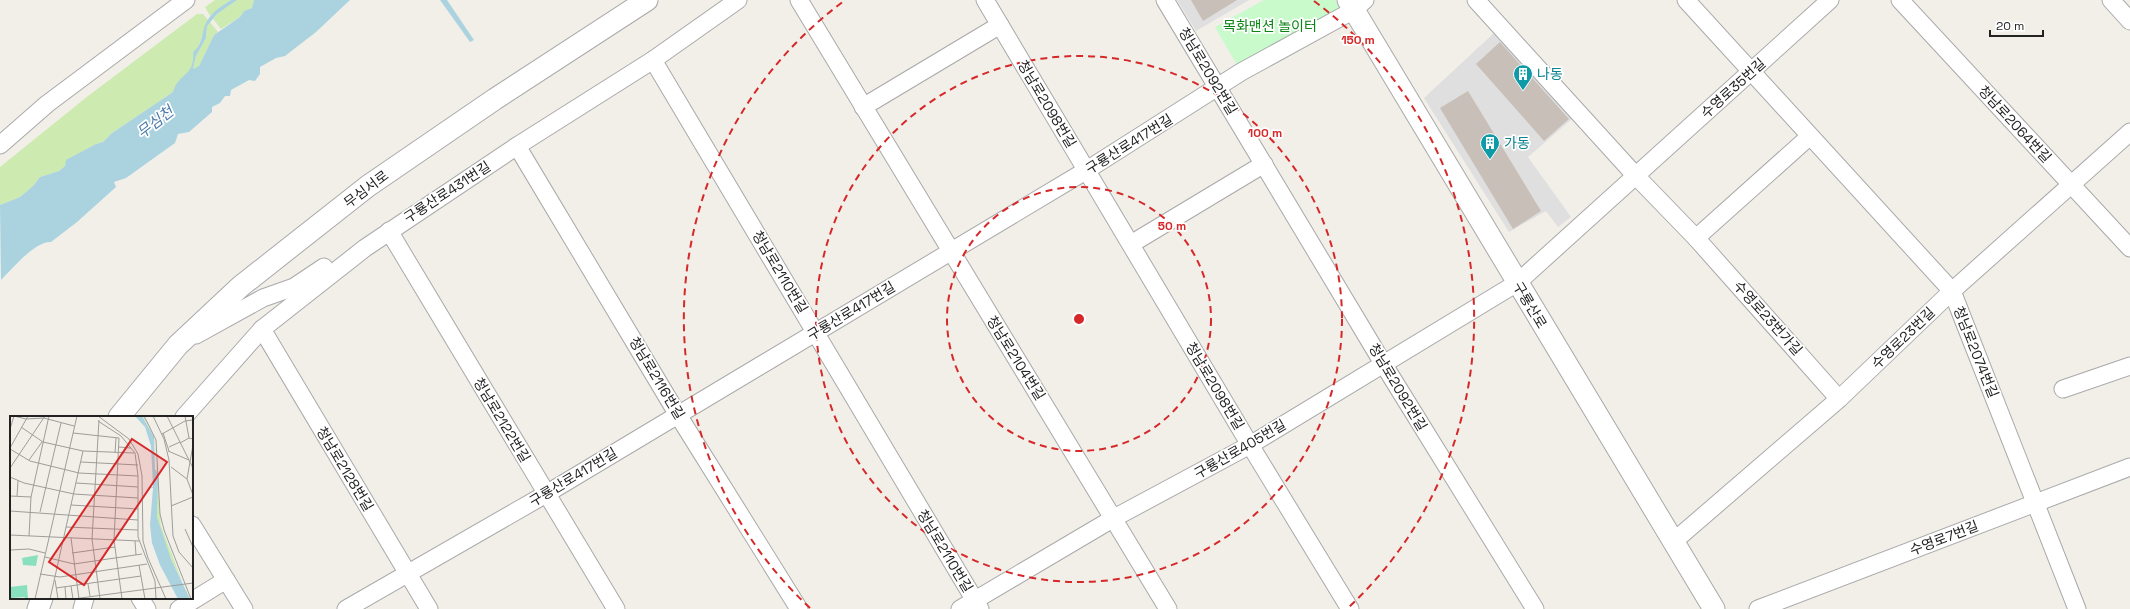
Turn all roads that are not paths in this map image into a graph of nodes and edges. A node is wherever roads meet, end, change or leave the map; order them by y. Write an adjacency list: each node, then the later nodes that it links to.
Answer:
1 (186, 0): 21 (street)
2 (647, 0): 37 (street, 무심서로)
3 (738, 0): 15 (street, 구룡산로431번길)
4 (799, 0): 18 (street, 청남로2104번길)
5 (985, 0): 14 (street, 청남로2098번길)
6 (1165, 0): 17 (street, 청남로2092번길)
7 (1476, 0): 25 (street)
8 (1686, 0): 16 (street, 청남로2074번길)
9 (1830, 0): 16 (street, 수영로35번길)
10 (1900, 0): 26 (street, 청남로2064번길)
11 (2111, 0): 13 (street)
12 (1356, 3): 17 (street, 구룡산로417번길); 33 (street, 구룡산로)
13 (2130, 21)
14 (1000, 25): 18 (street); 24 (street, 청남로2098번길)
15 (653, 60): 22 (street, 구룡산로431번길); 36 (street, 청남로2110번길)
16 (1751, 72): 20 (street, 청남로2074번길); 25 (street, 수영로35번길)
17 (1218, 88): 23 (street, 청남로2092번길); 24 (street, 구룡산로417번길)
18 (863, 107): 32 (street, 청남로2104번길)
19 (2130, 132): 26 (street, 수영로23번길)
20 (1810, 136): 28 (street); 34 (street, 청남로2074번길)
21 (0, 145)
22 (517, 146): 27 (street, 구룡산로431번길); 42 (street, 청남로2116번길)
23 (1264, 164): 29 (street); 38 (street, 청남로2092번길)
24 (1087, 170): 29 (street, 청남로2098번길); 32 (street, 구룡산로417번길)
25 (1635, 176): 28 (street, 수영로23번가길); 33 (street, 수영로35번길)
26 (2071, 185): 31 (street, 청남로2064번길); 34 (street, 수영로23번길)
27 (389, 231): 30 (street, 구룡산로431번길); 47 (street, 청남로2122번길)
28 (1696, 238): 41 (street, 수영로23번가길)
29 (1131, 244): 45 (street, 청남로2098번길)
30 (365, 248): 35 (street, 구룡산로431번길); 37 (street)
31 (2130, 248)
32 (950, 252): 36 (street, 구룡산로417번길); 49 (street, 청남로2104번길)
33 (1517, 283): 38 (street, 구룡산로405번길); 51 (street, 구룡산로)
34 (1952, 291): 41 (street, 수영로23번길); 48 (street, 청남로2074번길)
35 (262, 329): 44 (street, 구룡산로431번길); 52 (street, 청남로2128번길)
36 (815, 332): 42 (street, 구룡산로417번길); 57 (street, 청남로2110번길)
37 (178, 345): 43 (street, 무심서로)
38 (1384, 365): 45 (street, 구룡산로405번길); 70 (street, 청남로2092번길)
39 (2130, 366): 40 (street)
40 (2063, 389)
41 (1839, 399): 51 (street, 수영로23번길)
42 (678, 414): 47 (street, 구룡산로417번길); 66 (street, 청남로2116번길)
43 (120, 416)
44 (185, 416)
45 (1250, 445): 49 (street, 구룡산로405번길); 69 (street, 청남로2098번길)
46 (2130, 467): 48 (street, 수영로7번길)
47 (546, 494): 52 (street, 구룡산로417번길); 65 (street, 청남로2122번길)
48 (2036, 503): 72 (street, 수영로7번길); 73 (street, 청남로2074번길)
49 (1114, 518): 57 (street, 구룡산로405번길); 68 (street, 청남로2104번길)
50 (193, 528): 53 (street)
51 (1673, 542): 71 (street, 구룡산로)
52 (408, 574): 63 (street, 구룡산로417번길); 64 (street, 청남로2128번길)
53 (226, 580): 61 (street); 62 (street)
54 (42, 599): 58 (street)
55 (85, 599): 59 (street)
56 (141, 599): 60 (street)
57 (977, 604): 67 (street, 구룡산로405번길)
58 (38, 609)
59 (82, 609)
60 (147, 609)
61 (179, 609)
62 (244, 609)
63 (346, 609)
64 (429, 609)
65 (616, 609)
66 (799, 609)
67 (960, 609)
68 (1168, 609)
69 (1350, 609)
70 (1534, 609)
71 (1714, 609)
72 (1758, 609)
73 (2077, 609)

